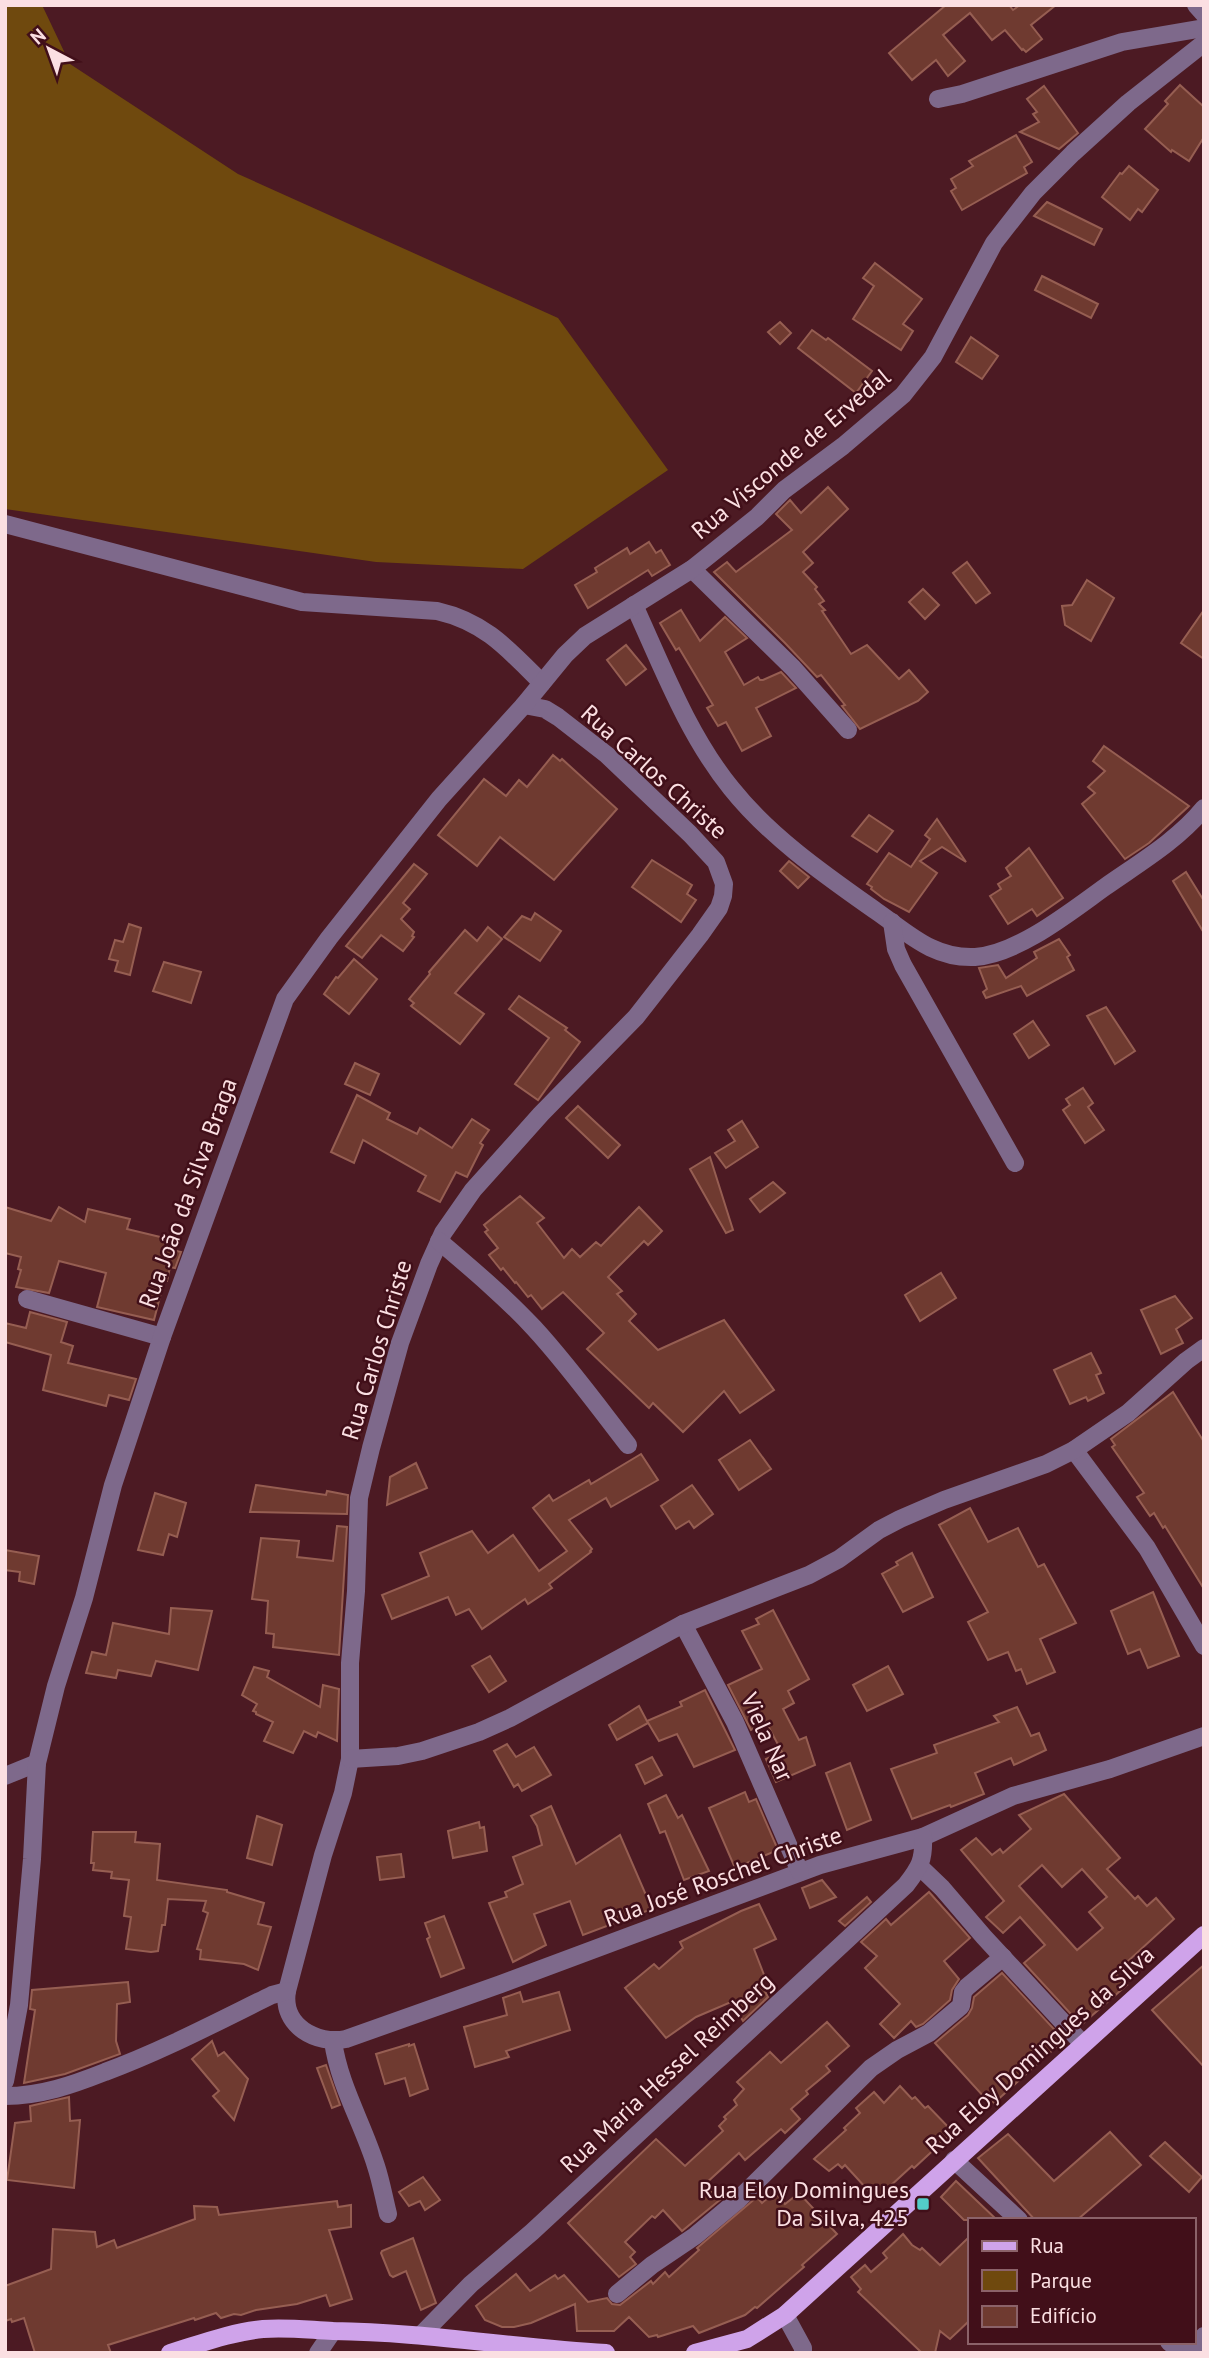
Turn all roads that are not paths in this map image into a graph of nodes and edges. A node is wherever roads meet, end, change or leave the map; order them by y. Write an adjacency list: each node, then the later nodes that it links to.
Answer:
1 (1196, 5): 2 (street)
2 (1204, 15)
3 (1204, 27): 5 (street)
4 (1204, 43): 7 (street, Rua Visconde de Ervedal)
5 (939, 99)
6 (5, 524): 9 (street)
7 (692, 569): 8 (street, Rua Visconde de Ervedal); 11 (street)
8 (634, 605): 9 (street, Rua Visconde de Ervedal); 13 (street)
9 (542, 683): 10 (street, Rua João da Silva Braga)
10 (524, 705): 15 (street, Rua Carlos Christe); 17 (street, Rua João da Silva Braga)
11 (848, 730)
12 (1204, 808): 13 (street)
13 (892, 922): 14 (street)
14 (1015, 1163)
15 (439, 1241): 19 (street); 24 (street, Rua Carlos Christe)
16 (27, 1299): 17 (street)
17 (162, 1337): 25 (street, Rua João da Silva Braga)
18 (1204, 1348): 20 (street)
19 (628, 1445)
20 (1074, 1450): 21 (street); 22 (street)
21 (683, 1624): 24 (street); 29 (street, Viela Nar)
22 (1204, 1646)
23 (1204, 1736): 27 (street, Rua José Roschel Christe)
24 (350, 1759): 32 (street, Rua Carlos Christe)
25 (37, 1763): 26 (street); 33 (street, Rua João da Silva Braga)
26 (5, 1776)
27 (923, 1836): 28 (street); 29 (street, Rua José Roschel Christe)
28 (920, 1867): 31 (street); 44 (street, Rua Maria Hessel Reimberg)
29 (800, 1872): 34 (street, Rua José Roschel Christe)
30 (1204, 1935): 35 (main road, Rua Eloy Domingues da Silva)
31 (1003, 1957): 35 (street); 41 (street)
32 (287, 1991): 34 (street); 37 (street)
33 (12, 2008): 36 (street, Rua João da Silva Braga)
34 (333, 2041): 39 (street)
35 (1083, 2044): 38 (main road, Rua Eloy Domingues da Silva)
36 (5, 2081)
37 (5, 2096)
38 (954, 2160): 40 (street); 42 (main road, Rua Eloy Domingues da Silva)
39 (388, 2214)
40 (1017, 2218)
41 (617, 2294)
42 (785, 2315): 49 (main road, Rua Eloy Domingues da Silva); 50 (street)
43 (333, 2331): 44 (main road); 46 (main road); 47 (street)
44 (422, 2334): 48 (main road)
45 (1204, 2336): 51 (street)
46 (170, 2353)
47 (318, 2353)
48 (606, 2353)
49 (695, 2353)
50 (803, 2353)
51 (1191, 2353)

